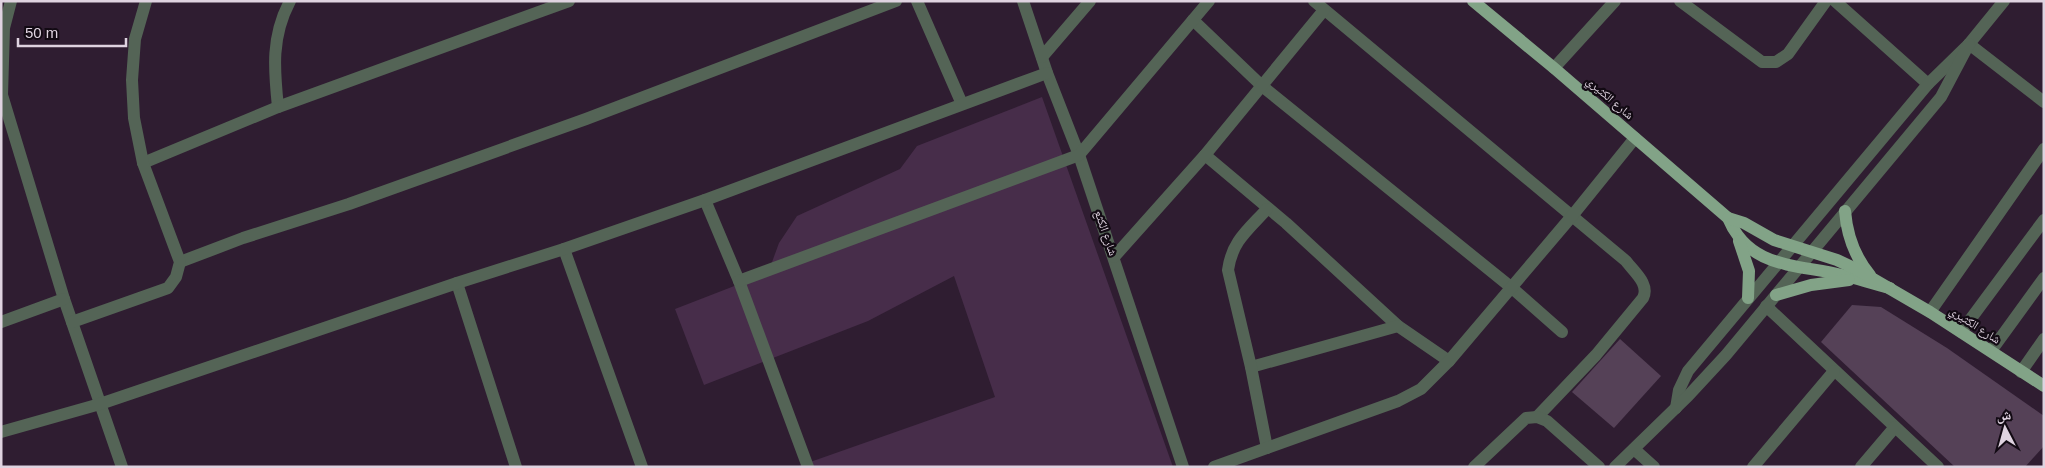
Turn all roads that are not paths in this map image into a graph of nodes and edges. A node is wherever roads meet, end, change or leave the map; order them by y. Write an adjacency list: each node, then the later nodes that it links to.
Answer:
1 (11, 1): 28 (street)
2 (146, 1): 33 (street)
3 (290, 1): 27 (street)
4 (569, 1): 27 (street)
5 (896, 1): 45 (street)
6 (917, 1): 26 (street)
7 (1023, 1): 20 (street, شارع الكثع)
8 (1090, 1): 20 (street)
9 (1209, 1): 18 (street)
10 (1314, 1): 17 (street)
11 (1473, 1): 21 (main road, شارع الكثيري)
12 (1615, 1): 21 (street)
13 (1680, 1): 14 (street)
14 (1826, 1)
15 (1835, 1): 23 (street)
16 (2004, 1): 19 (street)
17 (1324, 10): 24 (street); 37 (street)
18 (1193, 20): 24 (street); 31 (street)
19 (1969, 44): 23 (street); 25 (street); 36 (street)
20 (1042, 57): 22 (street, شارع الكثع)
21 (1554, 68): 29 (main road, شارع الكثيري)
22 (1047, 72): 26 (street); 31 (street, شارع الكثع)
23 (1928, 84): 41 (street)
24 (1262, 86): 32 (street); 53 (street)
25 (2044, 102)
26 (962, 104): 34 (street)
27 (278, 107): 33 (street)
28 (6, 126): 57 (street)
29 (1635, 138): 37 (street); 38 (main road, شارع الكثيري)
30 (2044, 149): 59 (street)
31 (1080, 155): 44 (street, شارع الكثع); 51 (street)
32 (1205, 156): 35 (street); 44 (street)
33 (143, 163): 45 (street)
34 (705, 200): 42 (street); 51 (street)
35 (1267, 209): 62 (street); 68 (street)
36 (1845, 211): 43 (street); 48 (main road)
37 (1572, 216): 53 (street); 74 (street)
38 (1728, 218): 40 (main road, شارع الكثيري); 41 (main road, شارع الكثيري)
39 (2044, 220): 64 (street)
40 (1737, 237): 46 (main road, شارع الكثيري); 56 (main road)
41 (1792, 246): 43 (main road, شارع الكثيري); 46 (street)
42 (564, 249): 52 (street); 81 (street)
43 (1811, 252): 47 (street); 48 (main road, شارع الكثيري)
44 (1114, 257): 83 (street, شارع الكثع)
45 (180, 262): 61 (street)
46 (1778, 263): 47 (main road, شارع الكثيري); 56 (street)
47 (1799, 267): 50 (main road, شارع الكثيري); 55 (street)
48 (1873, 278): 54 (main road, شارع الكثيري)
49 (2044, 278): 66 (street)
50 (1856, 279): 54 (main road, شارع الكثيري); 55 (main road)
51 (738, 281): 82 (street)
52 (457, 283): 72 (street); 80 (street)
53 (1512, 288): 63 (street); 67 (street)
54 (1890, 288): 59 (main road, شارع الكثيري)
55 (1776, 295): 58 (street)
56 (1748, 298): 73 (street)
57 (64, 299): 60 (street); 61 (street)
58 (1766, 306): 69 (street); 73 (street)
59 (1930, 312): 64 (main road, شارع الكثيري)
60 (1, 322)
61 (72, 322): 72 (street)
62 (1398, 326): 67 (street); 68 (street)
63 (1562, 332)
64 (1961, 332): 66 (main road, شارع الكثيري)
65 (2044, 339): 70 (street)
66 (1991, 351): 70 (main road, شارع الكثيري)
67 (1449, 361): 77 (street)
68 (1251, 366): 77 (street)
69 (1834, 371): 75 (street); 89 (street)
70 (2021, 372): 71 (main road, شارع الكثيري)
71 (2044, 386)
72 (100, 404): 76 (street); 79 (street)
73 (1676, 408): 78 (street)
74 (1537, 417): 85 (street); 86 (street)
75 (1895, 427): 90 (street); 91 (street)
76 (1, 432)
77 (1267, 448): 84 (street)
78 (1634, 448): 87 (street); 88 (street)
79 (122, 467)
80 (516, 467)
81 (642, 467)
82 (808, 467)
83 (1183, 467)
84 (1214, 467)
85 (1474, 467)
86 (1599, 467)
87 (1615, 467)
88 (1654, 467)
89 (1753, 467)
90 (1861, 467)
91 (1938, 467)

